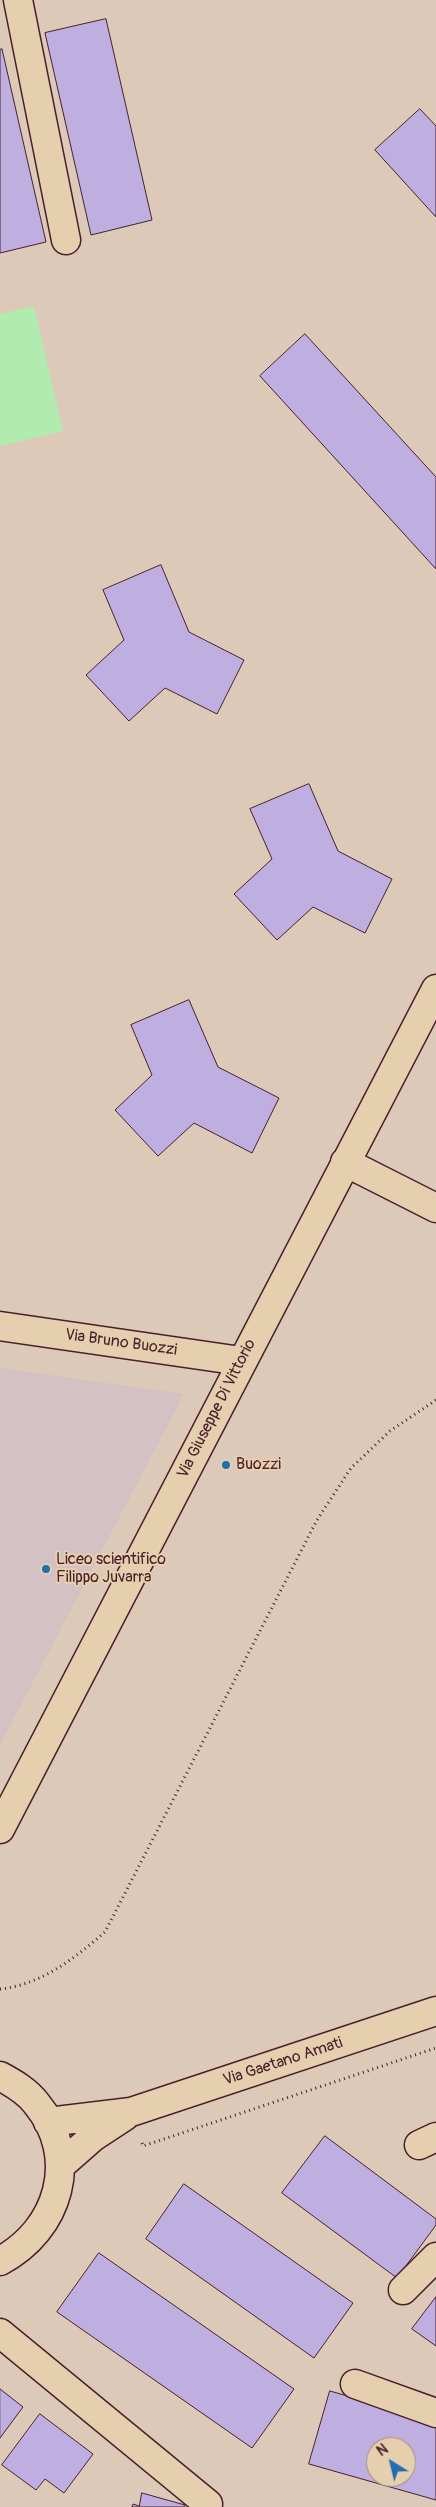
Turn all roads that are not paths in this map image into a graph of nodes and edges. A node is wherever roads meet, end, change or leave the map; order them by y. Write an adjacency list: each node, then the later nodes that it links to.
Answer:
1 (18, 0): 2 (street)
2 (66, 240)
3 (436, 989): 4 (street, Via Giuseppe Di Vittorio)
4 (345, 1162): 5 (street); 7 (street, Via Giuseppe Di Vittorio)
5 (436, 1208)
6 (0, 1326): 7 (street, Via Bruno Buozzi)
7 (241, 1361): 8 (street, Via Giuseppe Di Vittorio)
8 (0, 1829)
9 (436, 2011): 11 (street, Via Gaetano Amati)
10 (0, 2076): 12 (street)
11 (131, 2112): 12 (street, Via Gaetano Amati); 13 (street, Via Gaetano Amati)
12 (48, 2122): 13 (street)
13 (60, 2166): 15 (street)
14 (436, 2257): 16 (street)
15 (0, 2261)
16 (403, 2290)
17 (2, 2331): 20 (street)
18 (355, 2384): 19 (street)
19 (436, 2413)
20 (208, 2504)

